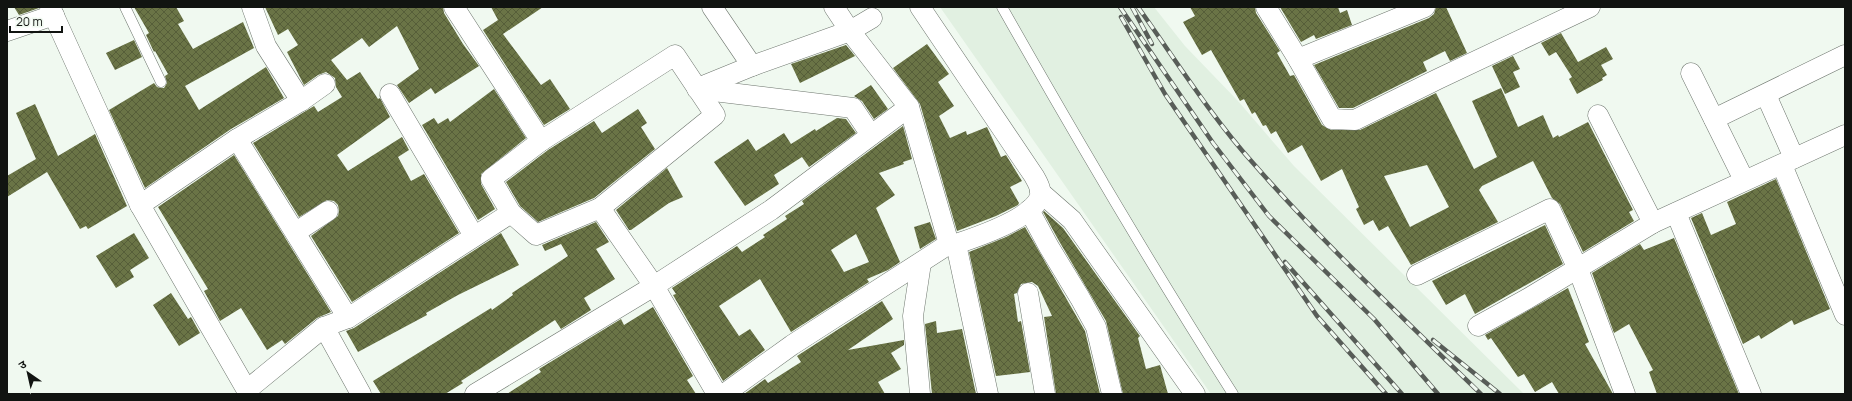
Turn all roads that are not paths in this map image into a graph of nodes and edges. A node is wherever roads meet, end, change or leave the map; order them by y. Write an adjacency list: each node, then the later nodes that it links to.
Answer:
1 (125, 7): 19 (lane)
2 (252, 7): 24 (street)
3 (454, 7): 31 (street)
4 (712, 7): 17 (street)
5 (834, 7): 14 (street)
6 (920, 7): 34 (street)
7 (1002, 7): 64 (lane)
8 (1266, 7): 16 (street)
9 (1590, 7): 16 (street)
10 (1418, 8): 16 (street)
11 (52, 11): 13 (street); 35 (street)
12 (872, 18): 14 (street)
13 (7, 31)
14 (850, 31): 17 (street); 25 (street)
15 (1845, 55): 23 (street)
16 (1298, 59)
17 (752, 66): 21 (street)
18 (1691, 73): 27 (street)
19 (161, 82)
20 (325, 84): 24 (street)
21 (697, 89): 28 (street); 31 (street); 36 (street)
22 (390, 94): 43 (street)
23 (1766, 95): 27 (street); 32 (street)
24 (301, 101): 30 (street)
25 (909, 107): 28 (street); 44 (street)
26 (1598, 115): 41 (street)
27 (1714, 119): 33 (street)
28 (871, 135): 48 (street)
29 (1845, 135): 32 (street)
30 (237, 139): 35 (street); 42 (street)
31 (541, 141): 39 (street)
32 (1788, 161): 33 (street); 50 (street)
33 (1744, 180): 40 (street)
34 (1040, 192): 37 (street); 63 (street)
35 (140, 205): 54 (street)
36 (600, 208): 39 (street); 48 (street)
37 (1029, 210): 44 (street); 62 (street)
38 (328, 211): 42 (street)
39 (511, 213): 43 (street)
40 (1676, 213): 41 (street); 66 (street)
41 (1653, 223): 46 (street)
42 (296, 232): 51 (street)
43 (474, 236): 51 (street)
44 (952, 244): 45 (street); 60 (street)
45 (921, 263): 58 (street); 59 (street)
46 (1578, 269): 47 (street); 52 (street); 65 (street)
47 (1417, 275)
48 (654, 286): 56 (street); 57 (street)
49 (1028, 292): 61 (street)
50 (1845, 316)
51 (348, 318): 53 (street)
52 (1478, 326)
53 (324, 327): 54 (street); 55 (street)
54 (248, 392)
55 (361, 394)
56 (475, 394)
57 (717, 394)
58 (724, 394)
59 (920, 394)
60 (988, 394)
61 (1045, 394)
62 (1112, 394)
63 (1195, 394)
64 (1233, 394)
65 (1625, 394)
66 (1750, 394)

